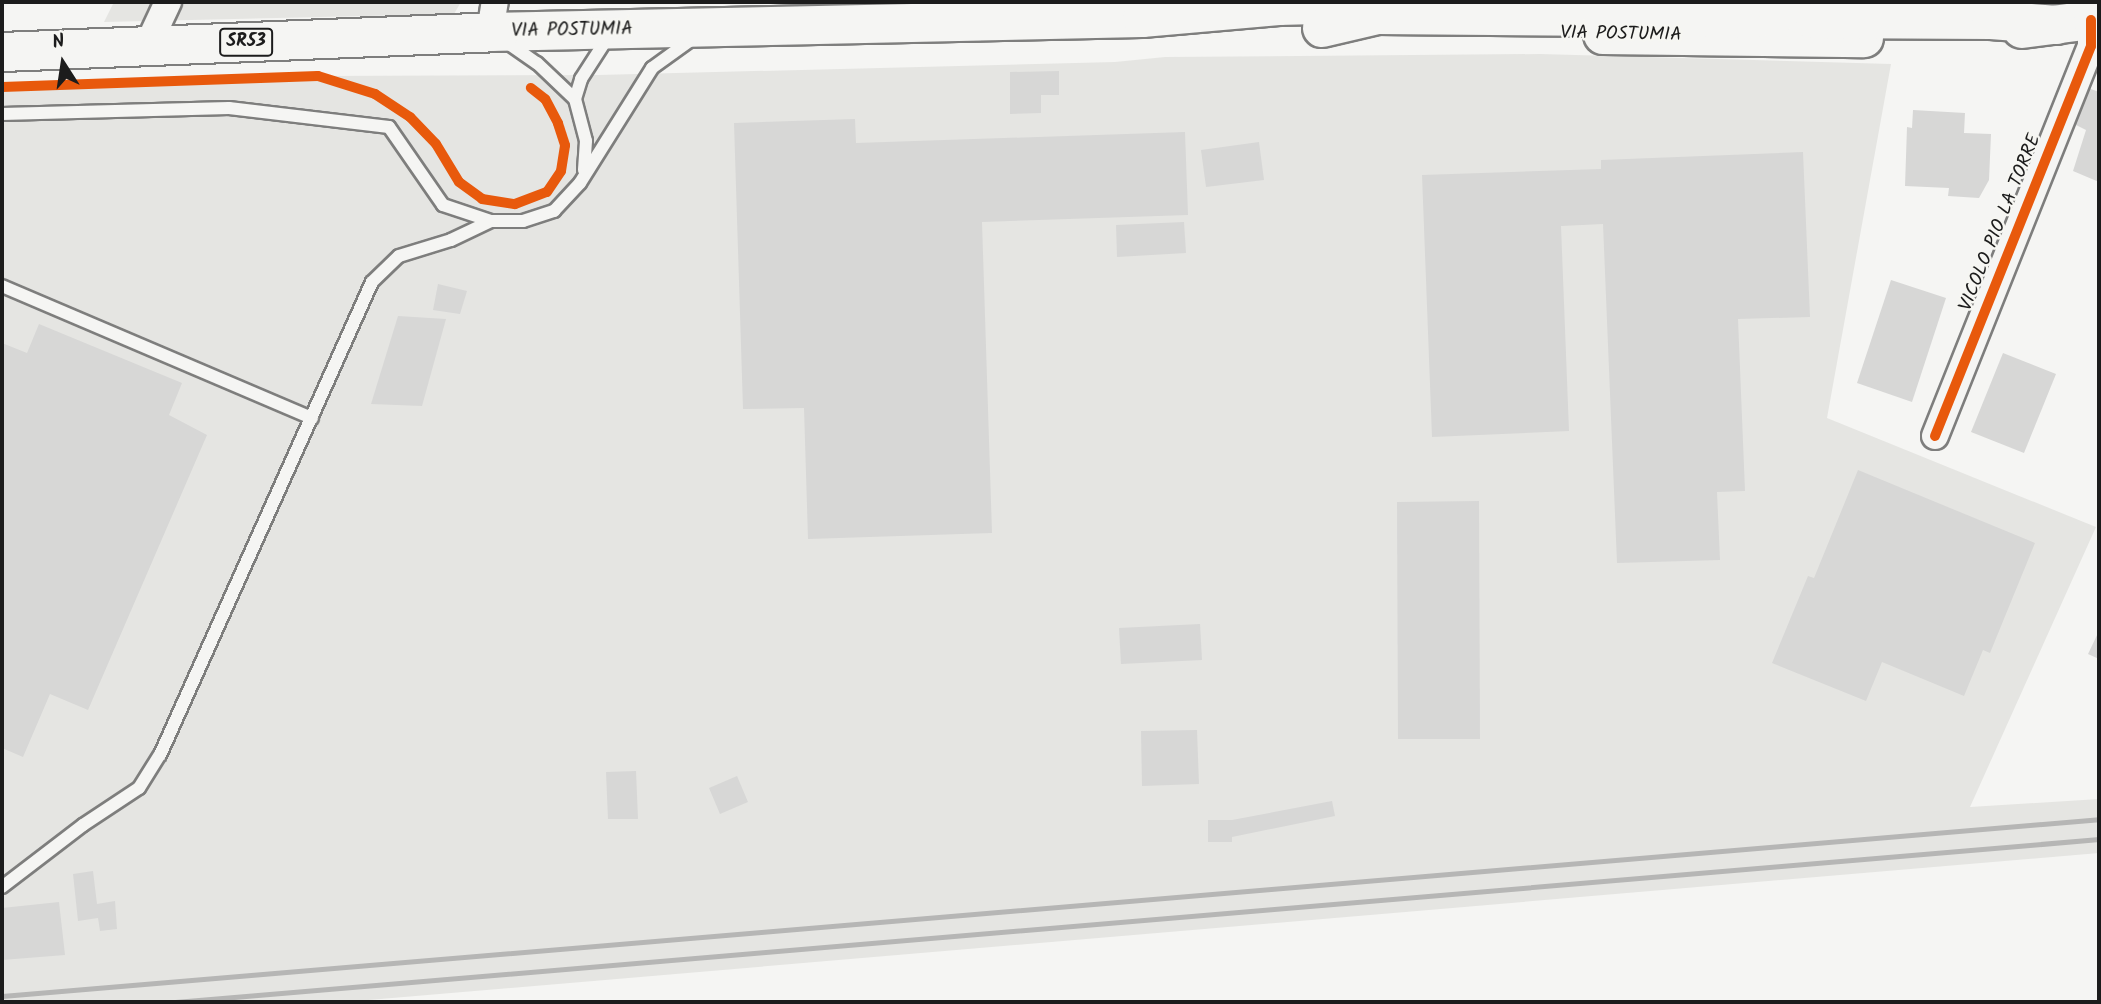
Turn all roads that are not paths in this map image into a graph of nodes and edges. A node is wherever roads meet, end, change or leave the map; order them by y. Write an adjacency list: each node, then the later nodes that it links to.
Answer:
1 (168, 2): 11 (street)
2 (1560, 2): 3 (main road, VIA POSTUMIA); 6 (main road, VIA POSTUMIA)
3 (1790, 2): 4 (main road, VIA POSTUMIA); 7 (main road); 9 (main road, SR53)
4 (1955, 2)
5 (492, 17): 10 (main road, VIA POSTUMIA / SR53); 11 (main road, VIA POSTUMIA / SR53); 13 (lane)
6 (1142, 18): 8 (main road, VIA POSTUMIA / SR53); 9 (main road, VIA POSTUMIA / SR53)
7 (2082, 21): 9 (main road, VIA POSTUMIA); 19 (street, VICOLO PIO LA TORRE)
8 (713, 28): 10 (main road, VIA POSTUMIA / SR53); 15 (lane)
9 (1322, 28)
10 (611, 30): 13 (lane)
11 (147, 47): 12 (main road, VIA POSTUMIA / SR53)
12 (2, 52)
13 (575, 99): 15 (lane)
14 (2, 114): 16 (lane)
15 (580, 183): 16 (lane)
16 (491, 222): 18 (lane)
17 (2, 286): 18 (lane)
18 (312, 418): 20 (lane)
19 (1935, 436)
20 (2, 887)

